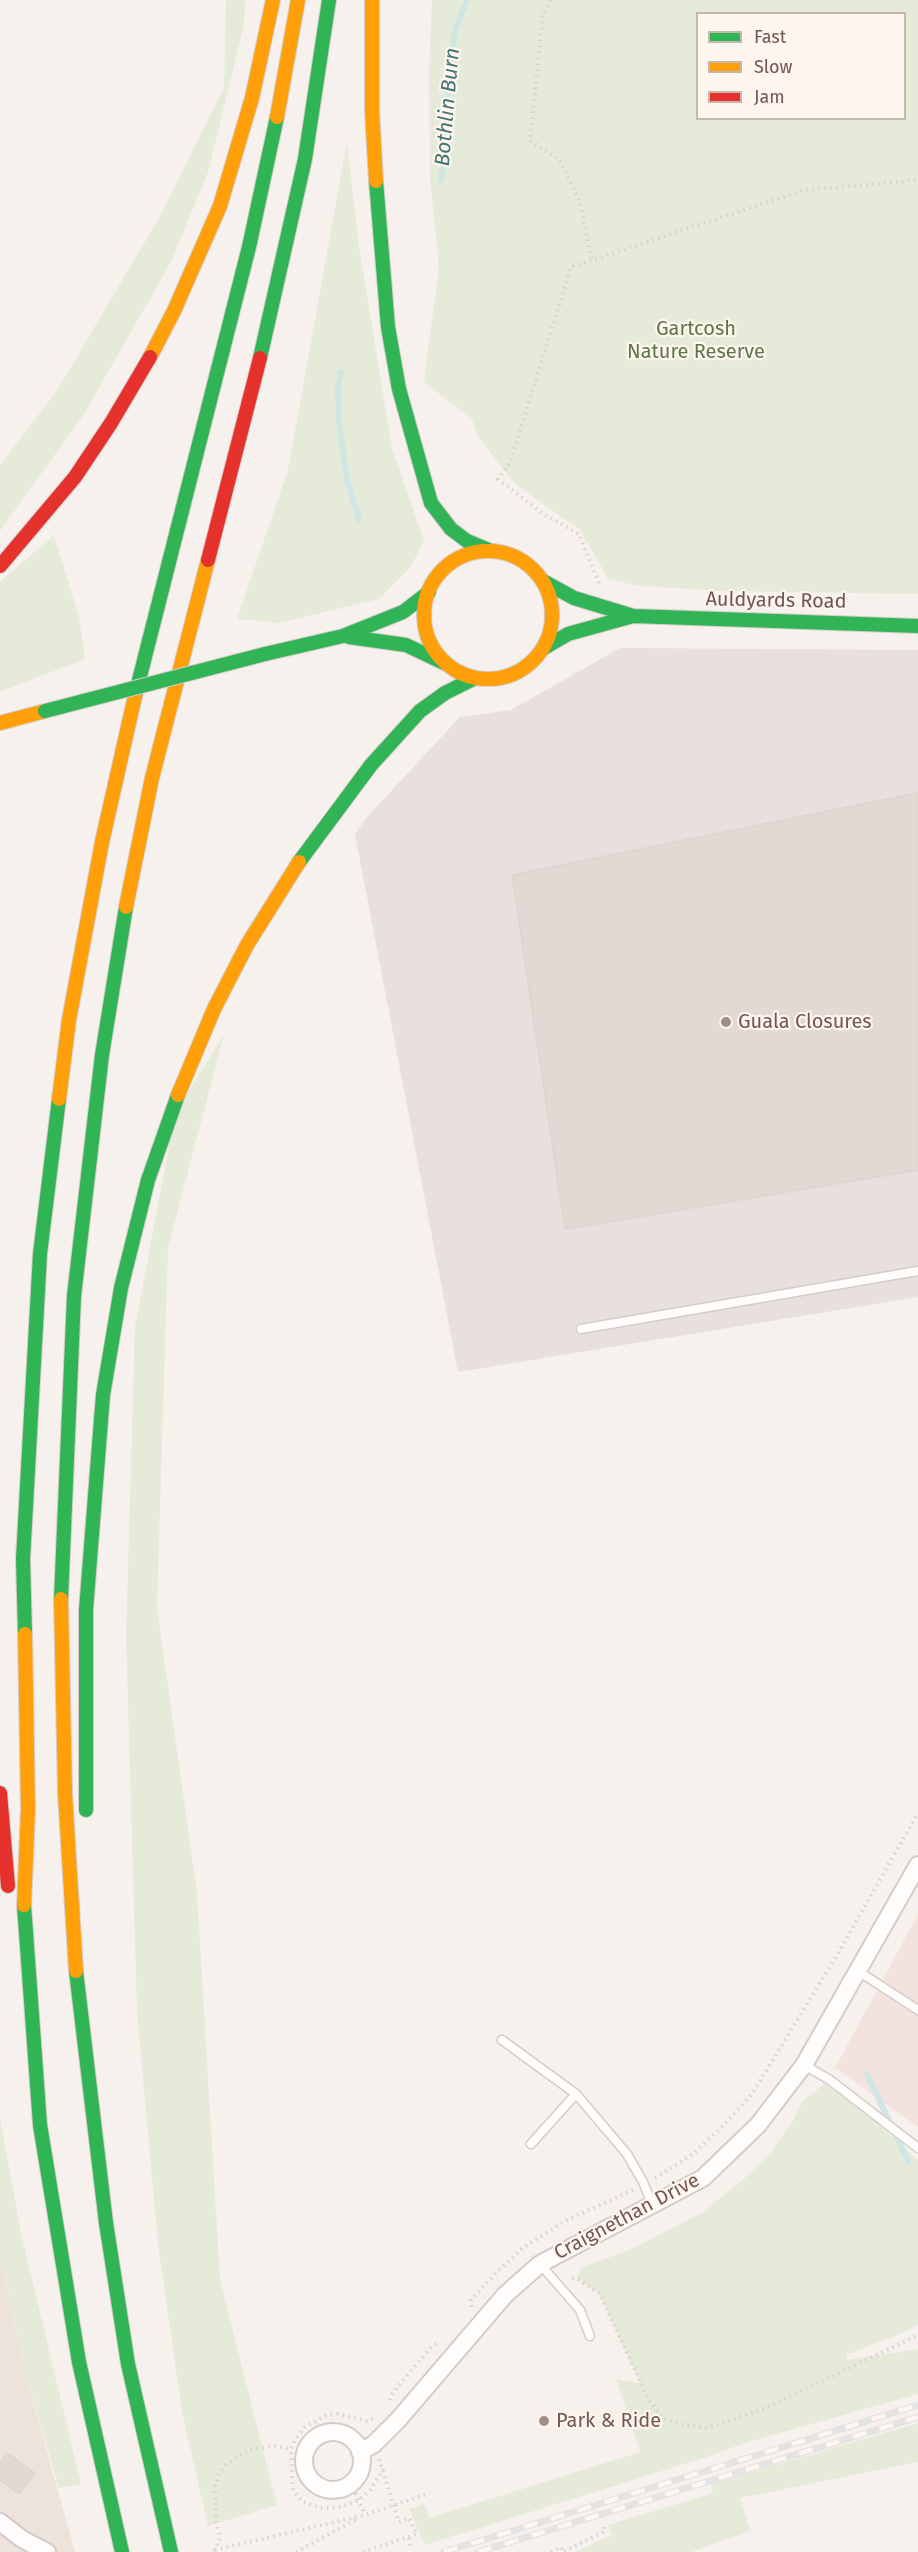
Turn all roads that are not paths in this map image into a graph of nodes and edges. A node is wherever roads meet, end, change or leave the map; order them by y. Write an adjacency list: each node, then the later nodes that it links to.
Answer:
1 (273, 0): 6 (main road)
2 (298, 0): 27 (main road)
3 (329, 0): 31 (main road)
4 (372, 0): 5 (main road)
5 (491, 551): 7 (main road); 8 (main road)
6 (0, 566)
7 (543, 581): 9 (main road, Auldyards Road); 12 (main road)
8 (429, 592): 11 (main road); 13 (main road)
9 (633, 616): 10 (main road, Auldyards Road); 12 (main road, Auldyards Road)
10 (918, 626)
11 (344, 636): 13 (main road); 15 (main road, bridge)
12 (544, 648): 14 (main road)
13 (448, 665): 14 (main road)
14 (475, 678): 19 (main road)
15 (0, 723)
16 (918, 1271): 17 (lane)
17 (581, 1329)
18 (0, 1793): 27 (main road)
19 (87, 1819)
20 (918, 1864): 21 (street, Craignethan Drive)
21 (858, 1971): 22 (lane); 25 (street, Craignethan Drive)
22 (918, 2010)
23 (95, 2014): 31 (main road)
24 (502, 2040): 26 (lane)
25 (804, 2066): 29 (lane); 30 (street, Craignethan Drive)
26 (576, 2094): 28 (lane); 30 (lane)
27 (40, 2125): 37 (main road)
28 (531, 2144)
29 (918, 2148)
30 (652, 2204): 32 (street, Craignethan Drive)
31 (106, 2223): 38 (main road)
32 (545, 2269): 33 (lane); 34 (street, Craignethan Drive)
33 (590, 2336)
34 (367, 2448): 34 (street)
35 (0, 2522): 36 (street)
36 (47, 2552)
37 (122, 2552)
38 (171, 2552)

